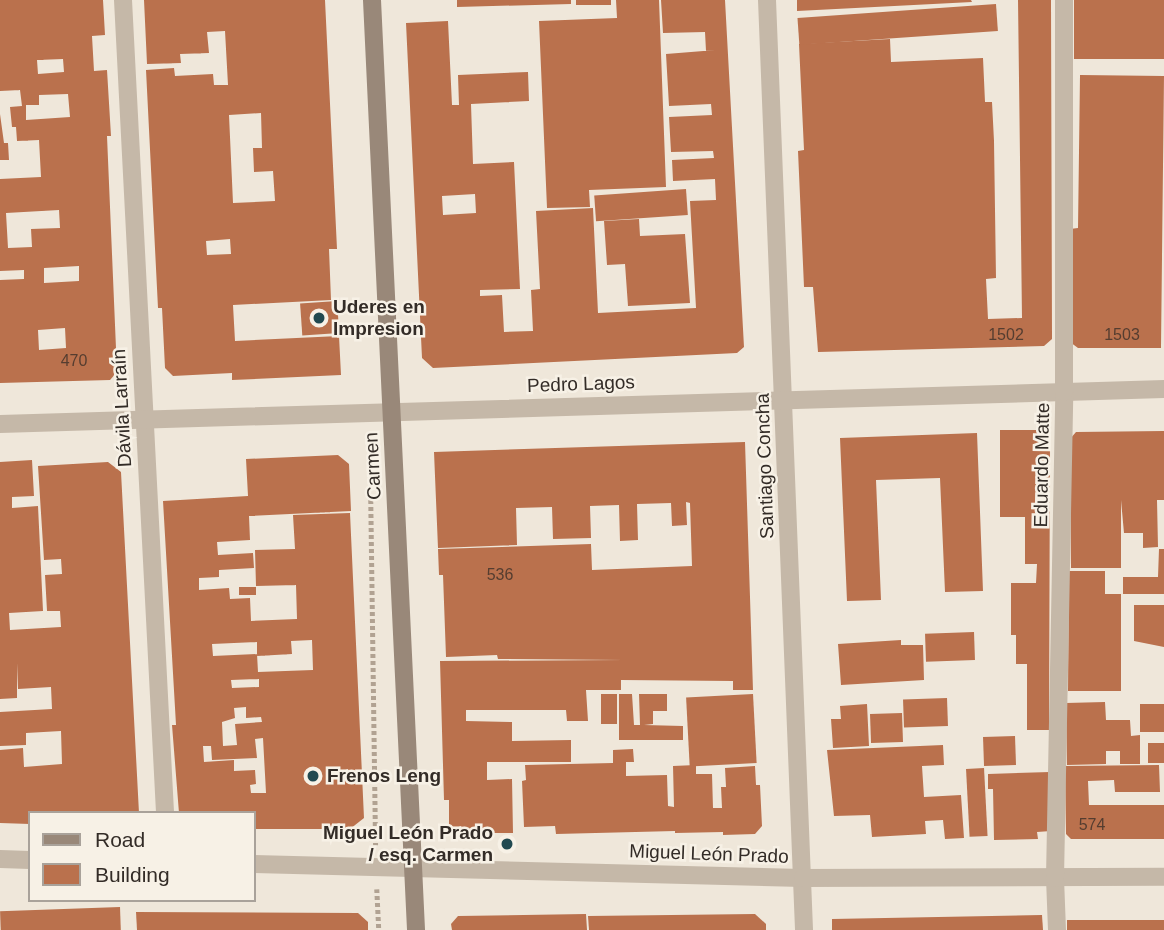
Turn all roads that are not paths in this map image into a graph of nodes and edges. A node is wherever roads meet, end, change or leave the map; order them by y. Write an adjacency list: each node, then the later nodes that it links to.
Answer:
1 (123, 0): 9 (street, Dávila Larraín)
2 (372, 0): 8 (main road, Carmen)
3 (767, 0): 7 (street, Santiago Concha)
4 (1064, 0): 6 (street, Eduardo Matte)
5 (1164, 389): 6 (street, Pedro Lagos)
6 (1064, 392): 7 (street, Pedro Lagos); 18 (street, Eduardo Matte)
7 (783, 400): 8 (street, Pedro Lagos); 17 (street, Santiago Concha)
8 (392, 411): 9 (street, Pedro Lagos); 15 (main road, Carmen)
9 (144, 419): 10 (street, Pedro Lagos); 11 (street, Dávila Larraín)
10 (0, 424)
11 (165, 811)
12 (0, 859): 13 (street)
13 (28, 860)
14 (256, 864): 15 (street, Miguel León Prado)
15 (413, 867): 17 (street, Miguel León Prado); 19 (main road, Carmen)
16 (1164, 877): 18 (street, Miguel León Prado)
17 (803, 878): 18 (street, Miguel León Prado); 20 (street, Santiago Concha)
18 (1055, 878): 21 (street, Eduardo Matte)
19 (416, 930)
20 (804, 930)
21 (1057, 930)

